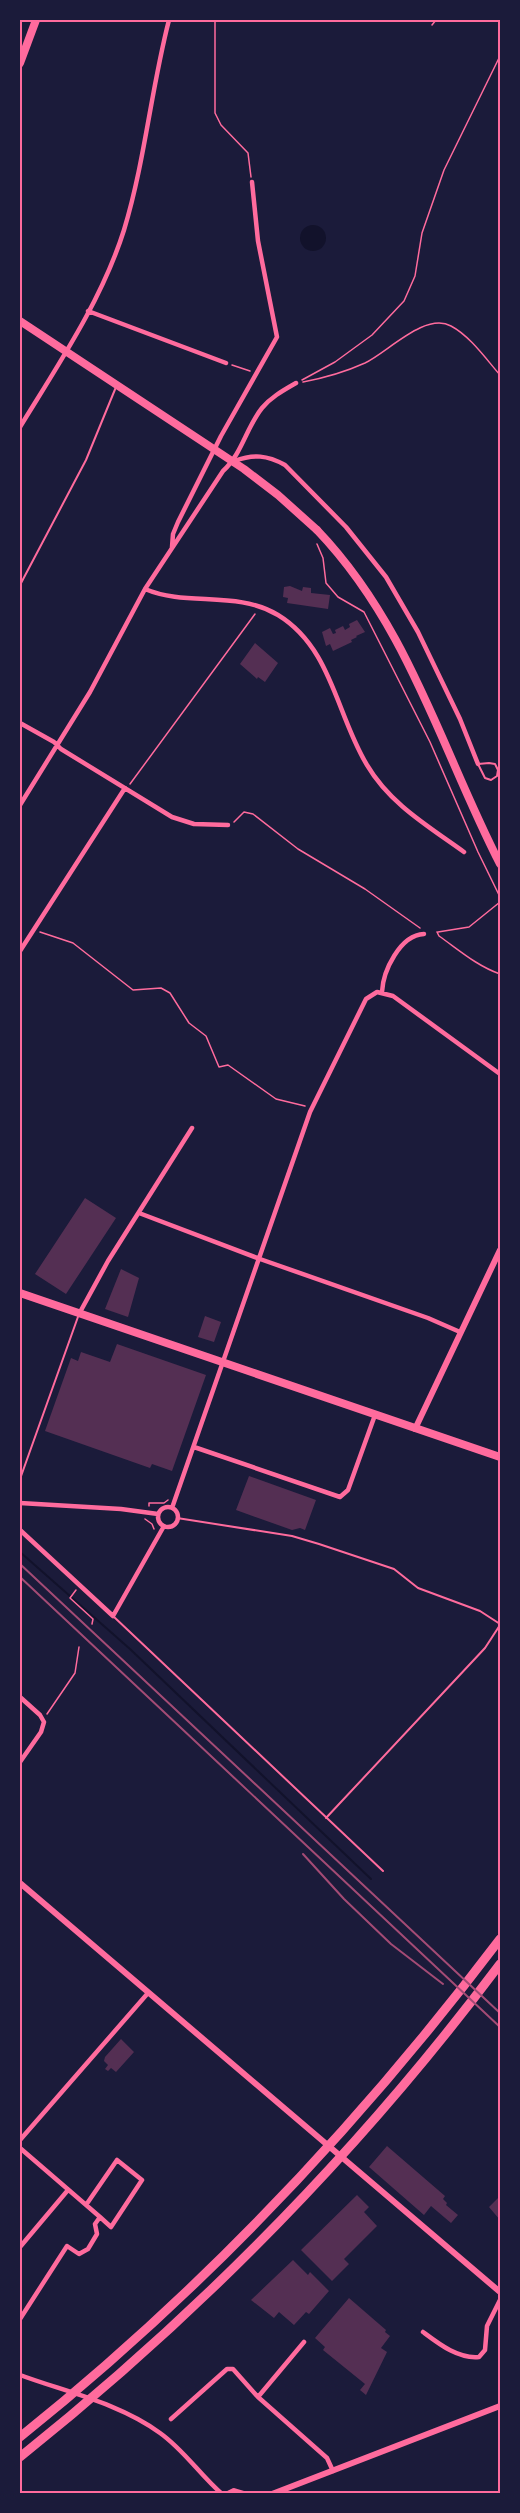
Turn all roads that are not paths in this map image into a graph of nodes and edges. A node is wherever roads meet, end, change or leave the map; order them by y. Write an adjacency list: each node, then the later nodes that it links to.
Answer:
1 (36, 20): 3 (main road)
2 (169, 20): 5 (street)
3 (20, 63)
4 (252, 182): 14 (street)
5 (88, 310): 7 (street); 8 (street)
6 (20, 321): 7 (main road)
7 (66, 352): 10 (main road); 11 (street)
8 (226, 363)
9 (296, 383): 12 (street)
10 (117, 385): 13 (main road); 15 (lane)
11 (20, 427)
12 (234, 461): 14 (street); 19 (street)
13 (317, 530): 24 (highway)
14 (172, 547): 16 (street)
15 (20, 585)
16 (145, 588): 18 (street); 23 (street)
17 (20, 723): 18 (street)
18 (58, 746): 20 (street); 21 (street)
19 (478, 764): 19 (lane)
20 (127, 786): 22 (street); 26 (street)
21 (20, 805)
22 (228, 825)
23 (464, 852)
24 (501, 864)
25 (424, 934): 27 (street)
26 (20, 951)
27 (382, 992): 28 (street); 32 (street)
28 (501, 1074)
29 (192, 1128): 30 (street)
30 (138, 1213): 32 (street); 34 (street)
31 (501, 1250): 35 (street)
32 (260, 1259): 35 (street); 36 (street)
33 (20, 1293): 34 (main road)
34 (79, 1314): 36 (main road); 41 (lane)
35 (460, 1332): 38 (street)
36 (223, 1363): 37 (main road); 39 (street)
37 (375, 1414): 38 (main road); 39 (street)
38 (415, 1429): 40 (main road)
39 (194, 1447): 43 (street)
40 (501, 1457)
41 (20, 1479)
42 (20, 1503): 44 (street)
43 (172, 1508): 44 (street); 45 (street)
44 (158, 1514): 46 (street)
45 (177, 1518): 46 (street); 49 (lane)
46 (164, 1526): 48 (street)
47 (20, 1530): 48 (street)
48 (113, 1616): 52 (lane)
49 (501, 1625): 52 (lane)
50 (20, 1697): 51 (street)
51 (20, 1762)
52 (326, 1818): 53 (lane)
53 (383, 1871)
54 (20, 1883): 57 (street)
55 (501, 1939): 73 (highway)
56 (501, 1964): 74 (highway)
57 (148, 1993): 58 (street); 64 (street)
58 (20, 2140)
59 (20, 2148): 60 (street)
60 (68, 2190): 61 (street); 63 (street)
61 (86, 2205): 62 (street); 62 (street)
62 (100, 2217): 66 (street)
63 (20, 2247)
64 (500, 2290)
65 (501, 2300): 67 (street)
66 (20, 2319)
67 (423, 2332)
68 (304, 2342): 70 (street)
69 (20, 2375): 76 (street)
70 (258, 2397): 72 (street); 75 (street)
71 (501, 2406): 75 (street)
72 (171, 2419)
73 (20, 2437)
74 (20, 2457)
75 (333, 2471): 79 (street)
76 (222, 2493)
77 (228, 2493): 78 (street)
78 (244, 2493)
79 (272, 2493)

